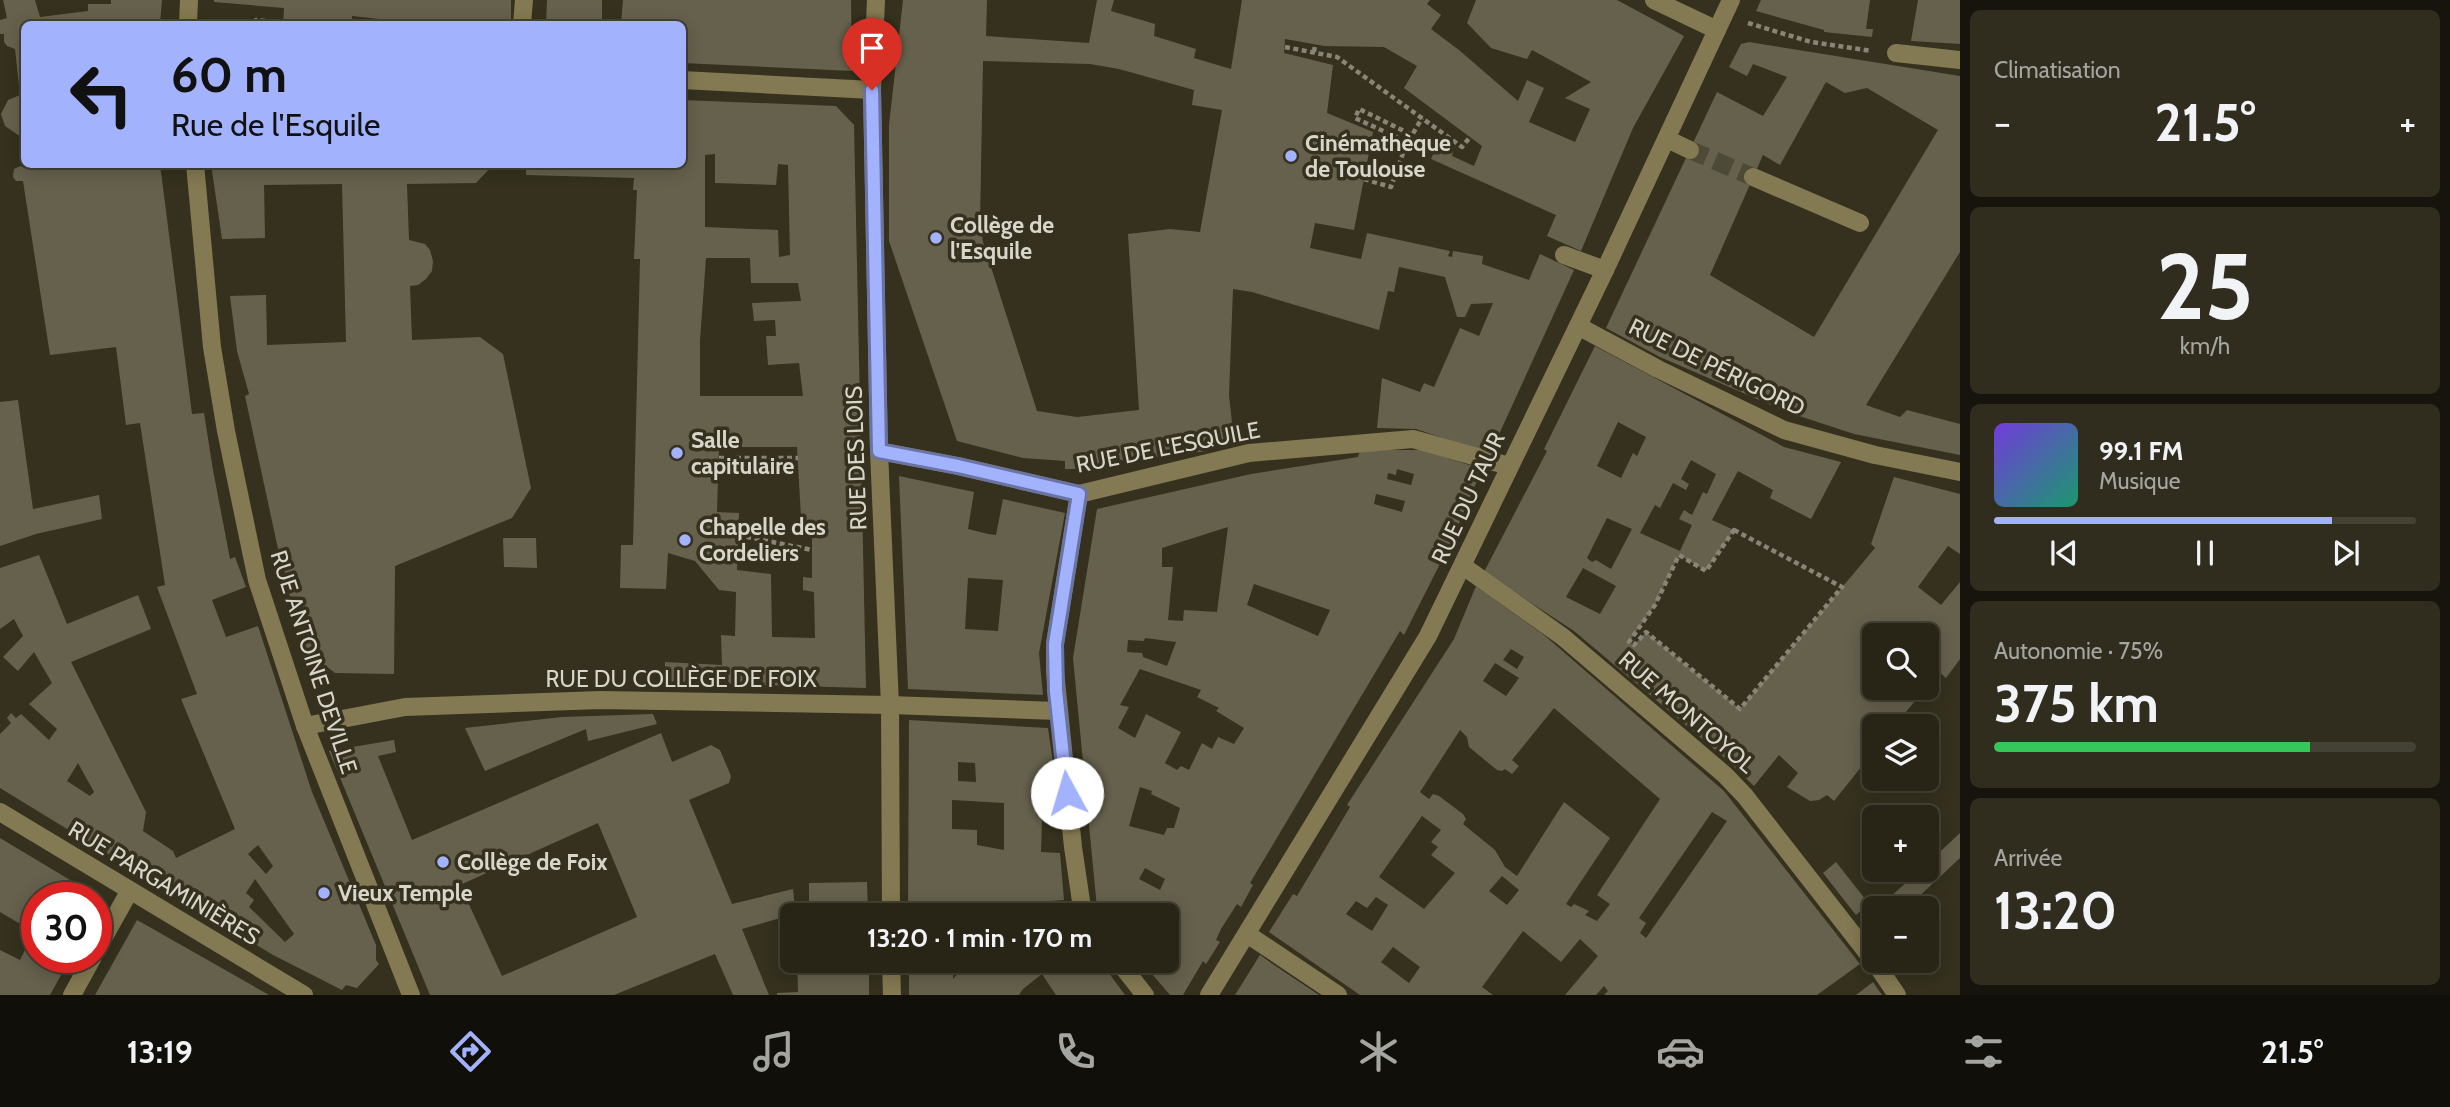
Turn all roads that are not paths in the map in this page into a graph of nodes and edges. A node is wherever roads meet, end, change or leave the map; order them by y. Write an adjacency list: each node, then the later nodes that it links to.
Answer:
1 (189, 0): 6 (street)
2 (524, 0): 7 (street)
3 (876, 0): 12 (street, RUE DES LOIS)
4 (1654, 0): 8 (street)
5 (1731, 0): 8 (street, RUE DU TAUR)
6 (188, 21)
7 (522, 21)
8 (1717, 30): 13 (street, RUE DU TAUR)
9 (1896, 53): 10 (street)
10 (1960, 60)
11 (686, 80): 12 (street)
12 (872, 90): 21 (street, RUE DES LOIS)
13 (1667, 139): 14 (street); 19 (street, RUE DU TAUR)
14 (1690, 150)
15 (195, 168): 28 (street, RUE ANTOINE DEVILLE)
16 (1753, 177): 17 (street)
17 (1860, 223)
18 (1564, 255): 19 (street)
19 (1605, 270): 20 (street, RUE DU TAUR)
20 (1578, 326): 22 (street, RUE DU TAUR); 23 (street, RUE DE PÉRIGORD)
21 (879, 451): 24 (street, RUE DE L'ESQUILE); 26 (street, RUE DES LOIS)
22 (1509, 466): 24 (street, RUE DE L'ESQUILE); 25 (street, RUE DU TAUR)
23 (1960, 472)
24 (1079, 494): 27 (street)
25 (1463, 566): 34 (street, RUE DU TAUR); 45 (street, RUE MONTOYOL)
26 (890, 705): 27 (street, RUE DU COLLÈGE DE FOIX); 28 (street, RUE DU COLLÈGE DE FOIX); 31 (street, RUE DES LOIS)
27 (1058, 710): 32 (street)
28 (305, 726): 40 (street, RUE ANTOINE DEVILLE)
29 (0, 812): 30 (street, RUE PARGAMINIÈRES)
30 (129, 892): 33 (street); 39 (street, RUE PARGAMINIÈRES)
31 (891, 903)
32 (1081, 903)
33 (112, 922)
34 (1247, 934): 43 (street, RUE DU TAUR); 44 (street)
35 (84, 973): 38 (street)
36 (891, 973): 41 (street)
37 (1128, 973): 42 (street)
38 (72, 995)
39 (304, 995)
40 (411, 995)
41 (892, 995)
42 (1145, 995)
43 (1209, 995)
44 (1338, 995)
45 (1897, 995)

